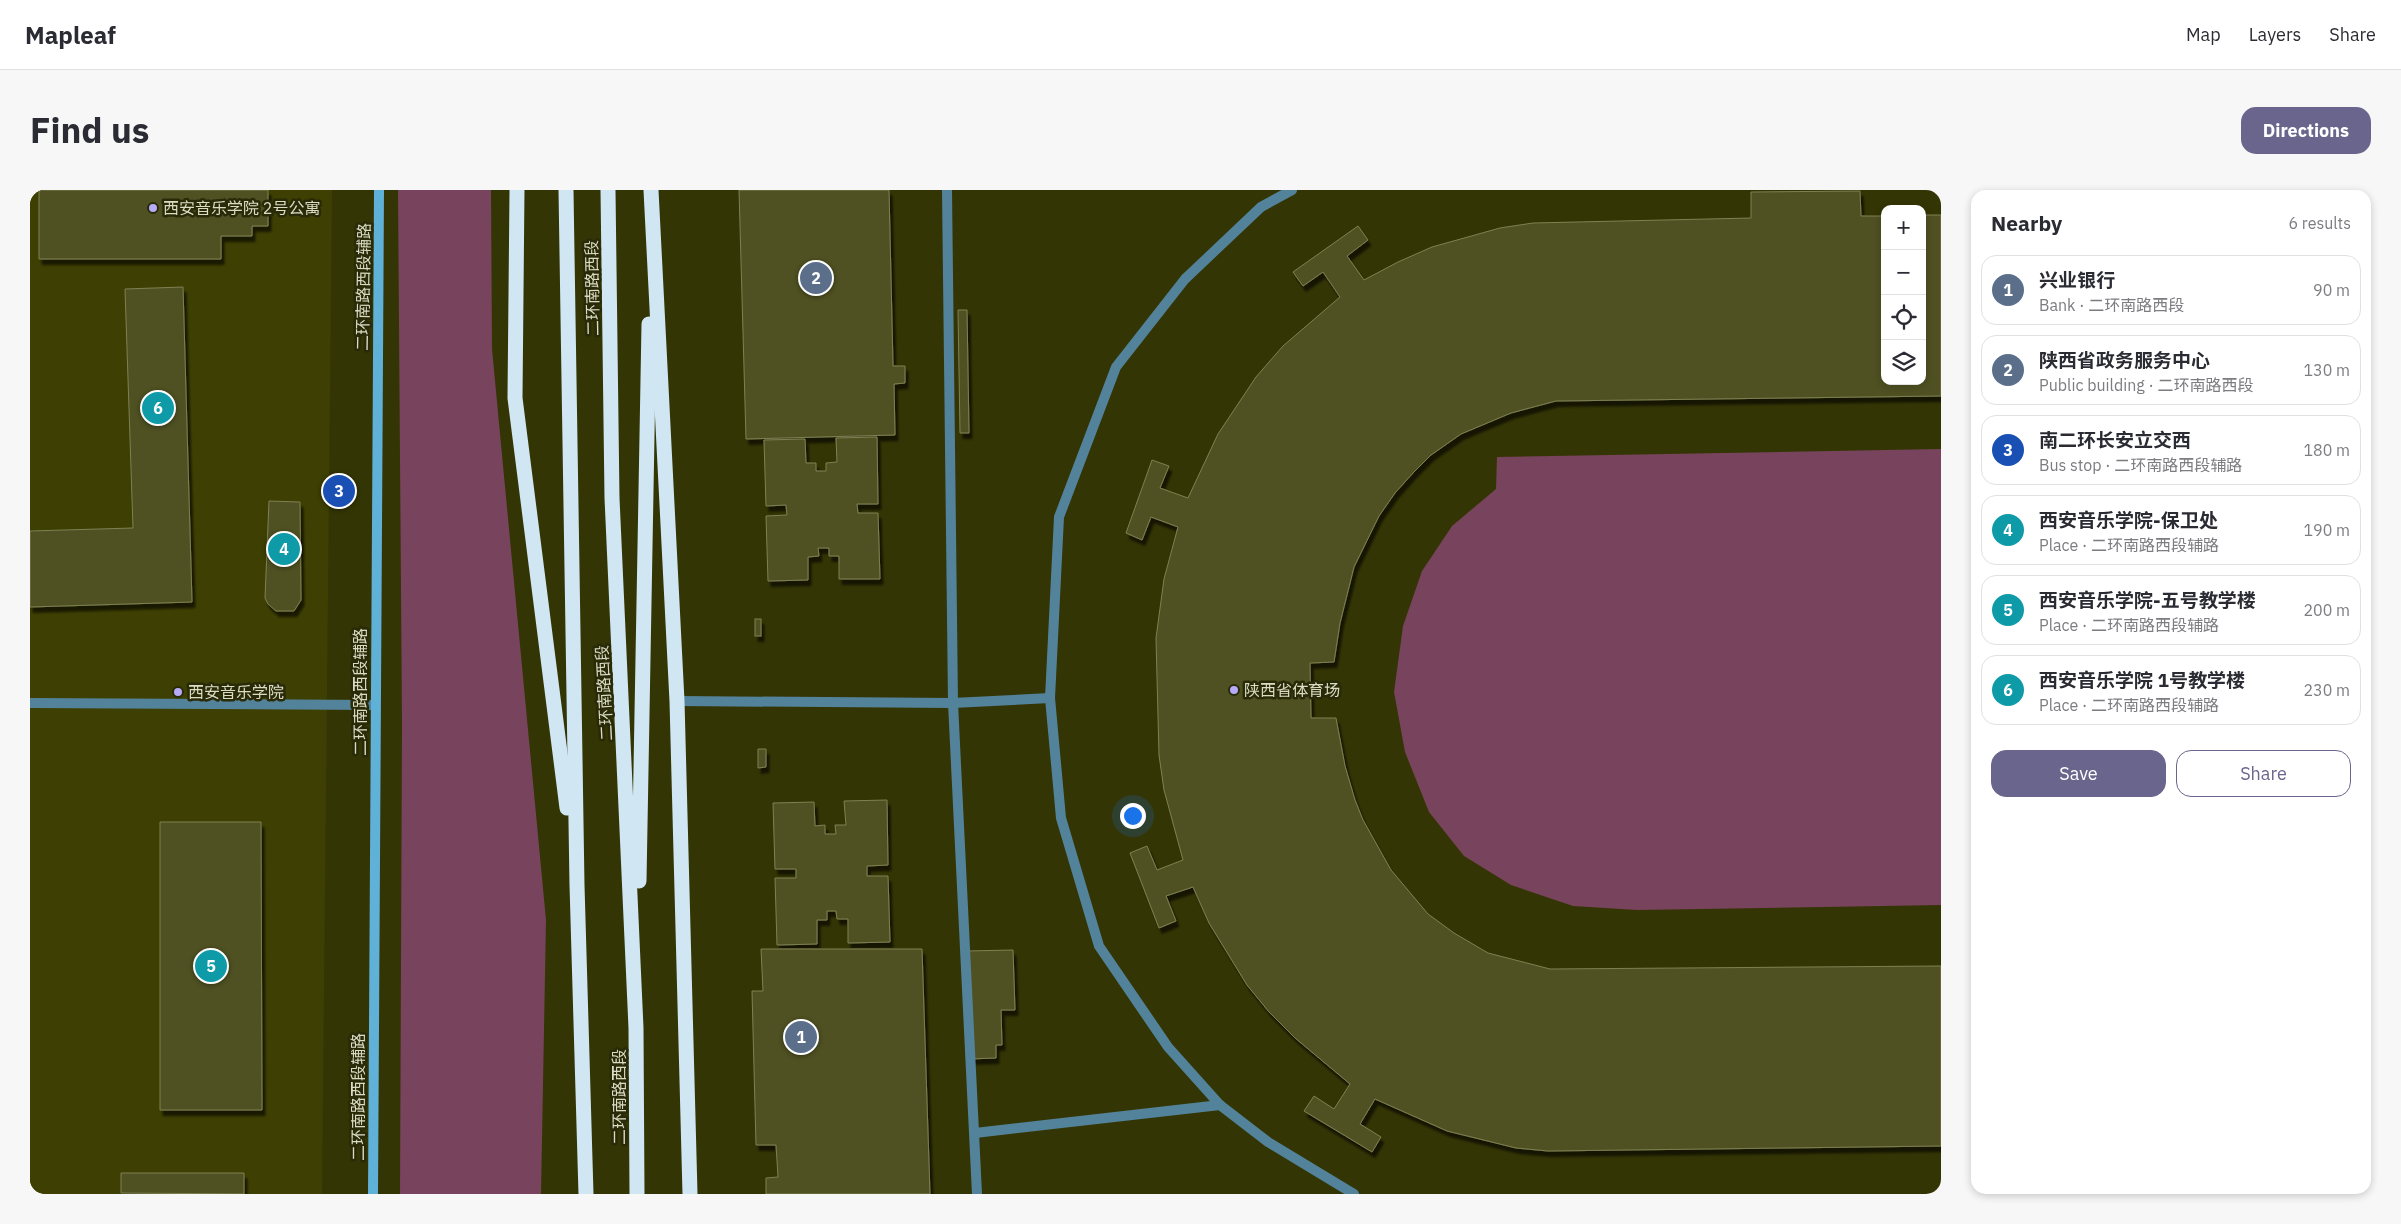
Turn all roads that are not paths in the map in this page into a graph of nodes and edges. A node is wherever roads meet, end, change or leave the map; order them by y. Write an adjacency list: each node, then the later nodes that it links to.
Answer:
1 (379, 190): 12 (main road, 二环南路西段辅路)
2 (517, 190): 13 (highway)
3 (566, 190): 13 (highway, 二环南路西段)
4 (608, 190): 14 (highway, 二环南路西段)
5 (651, 190): 9 (highway); 14 (highway)
6 (947, 190): 10 (street)
7 (1292, 190): 8 (street)
8 (1050, 698): 10 (street); 15 (street)
9 (677, 701): 10 (street); 20 (highway)
10 (952, 703): 16 (street)
11 (30, 704): 12 (street)
12 (374, 705): 17 (main road, 二环南路西段辅路)
13 (577, 885): 18 (highway, 二环南路西段)
14 (636, 1028): 19 (highway, 二环南路西段)
15 (1220, 1105): 16 (street); 22 (street)
16 (975, 1133): 21 (street)
17 (373, 1194)
18 (586, 1194)
19 (637, 1194)
20 (690, 1194)
21 (977, 1194)
22 (1354, 1194)

